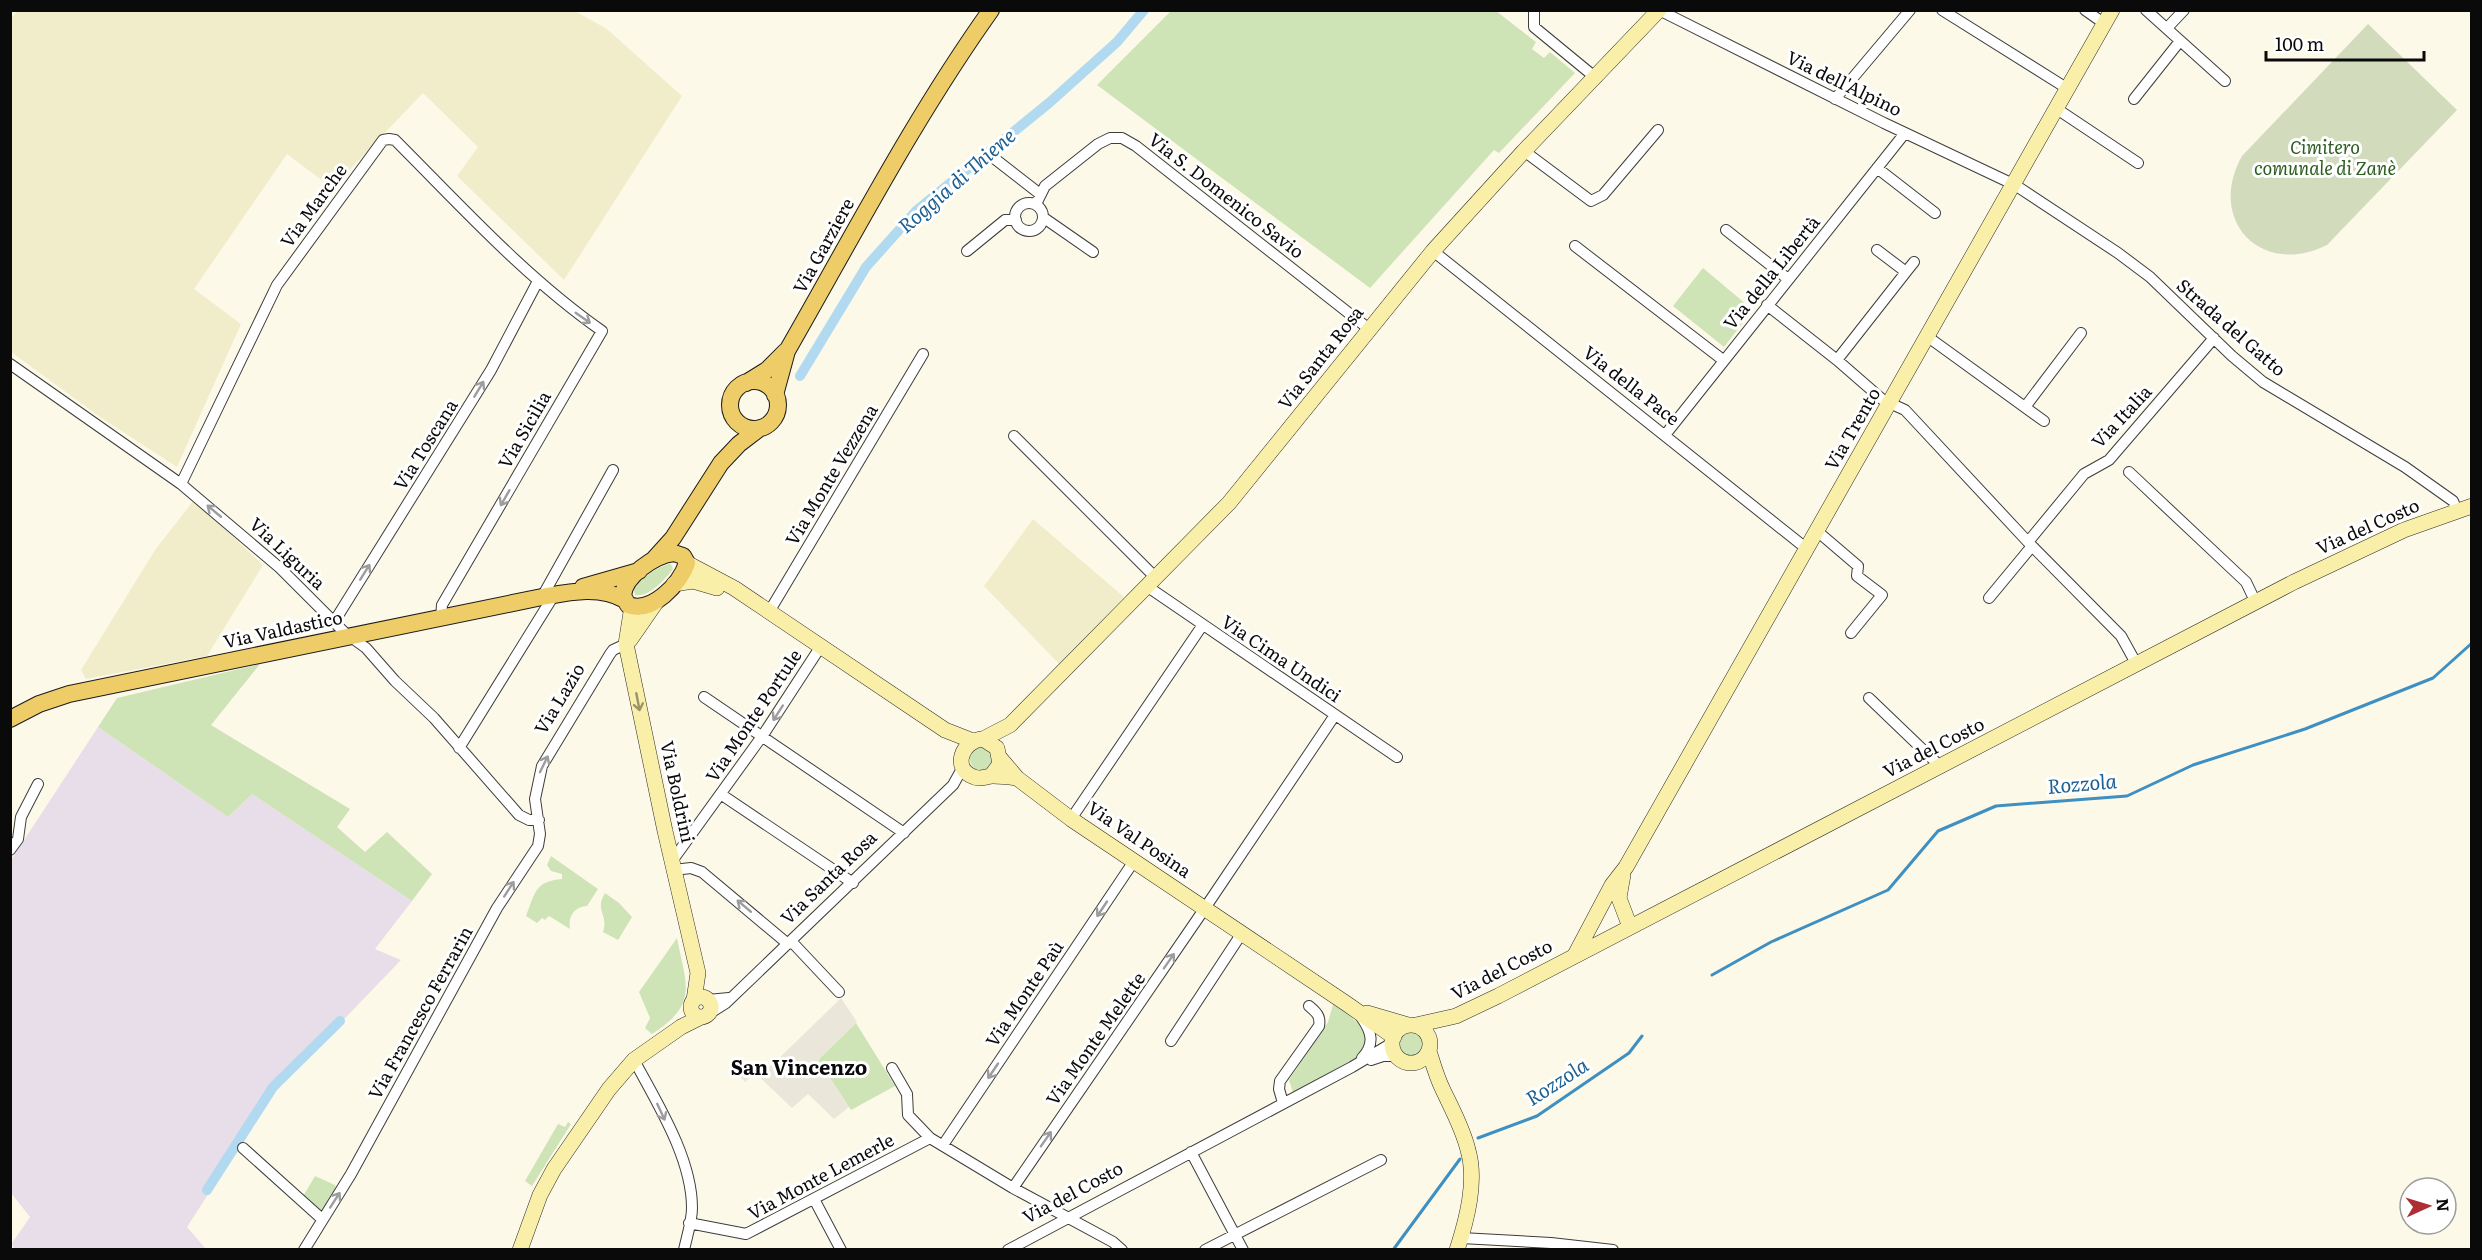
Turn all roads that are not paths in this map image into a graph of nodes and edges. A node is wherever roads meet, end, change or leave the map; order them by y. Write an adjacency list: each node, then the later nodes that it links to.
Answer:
1 (991, 10): 44 (main road, Via Garziere)
2 (1534, 10): 12 (street)
3 (1659, 10): 12 (street, Via Santa Rosa); 15 (street, Via dell'Alpino)
4 (1910, 10): 15 (street)
5 (1942, 10): 14 (street)
6 (2085, 10): 9 (street)
7 (2146, 10): 10 (street)
8 (2184, 10): 10 (street)
9 (2108, 17): 14 (street, Via Trento)
10 (2167, 28): 11 (street)
11 (2180, 41): 13 (street); 16 (street)
12 (1596, 78): 20 (street, Via Santa Rosa)
13 (2225, 81)
14 (2068, 89): 17 (street, Via Trento)
15 (1835, 99): 19 (street, Via dell'Alpino)
16 (2134, 99)
17 (2057, 109): 22 (street); 24 (street, Via Trento)
18 (1658, 130): 20 (street)
19 (1905, 133): 23 (street, Via della Libertà); 24 (street, Via dell'Alpino)
20 (1524, 151): 33 (street, Via Santa Rosa)
21 (994, 159): 25 (street)
22 (2138, 164)
23 (1877, 168): 26 (street); 37 (street, Via della Libertà)
24 (2015, 185): 42 (street, Via Trento); 43 (street, Strada del Gatto)
25 (1038, 200): 27 (street); 28 (street); 40 (street, Via S. Domenico Savio)
26 (1935, 213)
27 (1044, 218): 28 (street); 34 (street)
28 (1016, 220): 32 (street)
29 (1726, 230): 37 (street)
30 (1575, 246): 46 (street)
31 (1877, 250): 36 (street)
32 (966, 251)
33 (1433, 251): 40 (street, Via Santa Rosa); 56 (street, Via della Pace)
34 (1093, 252)
35 (1914, 262): 36 (street)
36 (1906, 272): 47 (street)
37 (1788, 279): 39 (street, Via della Libertà)
38 (538, 281): 61 (street, Via Marche); 78 (street, Via Sicilia, one-way to 78); 79 (street, Via Toscana, one-way to 38)
39 (1767, 305): 46 (street, Via della Libertà); 47 (street)
40 (1370, 329): 69 (street, Via Santa Rosa)
41 (2081, 333): 52 (street)
42 (1928, 337): 51 (street, Via Trento); 52 (street)
43 (2214, 338): 62 (street, Strada del Gatto); 65 (street, Via Italia)
44 (787, 351): 49 (main road, Via Garziere); 50 (main road, Via Garziere)
45 (923, 354): 77 (street, Via Monte Vezzena)
46 (1723, 360): 56 (street, Via della Libertà)
47 (1837, 360): 51 (street)
48 (10, 364): 61 (street, Via Liguria)
49 (746, 383): 50 (main road); 53 (main road, Via Garziere)
50 (775, 395): 55 (main road, Via Garziere)
51 (1891, 402): 64 (street, Via Trento); 65 (street)
52 (2025, 407): 54 (street)
53 (734, 419): 55 (main road); 58 (main road, Via Garziere)
54 (2044, 421)
55 (760, 428): 58 (main road, Via Garziere)
56 (1665, 435): 66 (street, Via della Pace)
57 (1014, 436): 69 (street, Via Cima Undici)
58 (721, 463): 63 (main road, Via Garziere)
59 (613, 470): 71 (street)
60 (2129, 472): 76 (street)
61 (181, 484): 79 (street, Via Liguria, one-way to 61)
62 (2464, 508): 76 (street, Via del Costo)
63 (692, 509): 67 (main road, Via Garziere); 68 (main road, Via Garziere)
64 (1817, 531): 66 (street, Via Trento); 81 (street)
65 (2030, 544): 73 (street, Via Italia); 85 (street)
66 (1807, 549): 108 (street, Via Trento)
67 (686, 561): 68 (main road, Via Valdastico); 70 (main road); 72 (street, Via Val Posina)
68 (647, 566): 71 (main road, Via Valdastico); 75 (main road, Via Garziere)
69 (1152, 583): 80 (street, Via Cima Undici); 90 (street, Via Santa Rosa)
70 (674, 584): 72 (street, Via Val Posina); 74 (main road)
71 (555, 595): 75 (main road, Via Valdastico); 78 (main road, Via Valdastico); 92 (street)
72 (746, 597): 77 (street, Via Val Posina)
73 (1989, 598)
74 (657, 601): 75 (main road); 84 (street)
75 (628, 603): 84 (street, Via Lazio)
76 (2256, 603): 85 (street, Via del Costo)
77 (770, 612): 83 (street, Via Val Posina)
78 (441, 618): 82 (main road, Via Valdastico)
79 (334, 622): 82 (street, Via Liguria)
80 (1202, 626): 88 (street, Via Cima Undici); 102 (street)
81 (1851, 633)
82 (351, 636): 89 (main road, Via Valdastico); 92 (street, Via Liguria)
83 (821, 646): 91 (street, Via Monte Portule, one-way to 91); 93 (street, Via Val Posina)
84 (620, 647): 103 (street, Via Lazio, one-way to 84); 107 (street, Via Boldrini, one-way to 107)
85 (2137, 665): 96 (street, Via del Costo)
86 (704, 697): 91 (street)
87 (1869, 698): 96 (street)
88 (1335, 715): 95 (street, Via Cima Undici); 110 (street, Via Monte Melette)
89 (10, 719)
90 (1010, 725): 93 (street, Via Santa Rosa); 94 (street, Via Santa Rosa)
91 (763, 735): 101 (street, Via Monte Portule); 104 (street)
92 (459, 748): 103 (street, Via Liguria)
93 (970, 750): 94 (street, Via Val Posina); 97 (street, Via Val Posina); 100 (street, Via Santa Rosa)
94 (1000, 756): 97 (street); 98 (street, Via Val Posina)
95 (1397, 757)
96 (1941, 767): 112 (street, Via del Costo)
97 (983, 777): 98 (street); 100 (street, Via Santa Rosa)
98 (1017, 778): 102 (street, Via Val Posina)
99 (38, 784): 105 (street)
100 (953, 785): 104 (street, Via Santa Rosa)
101 (722, 795): 107 (street, Via Monte Portule); 109 (street)
102 (1071, 819): 106 (street, Via Val Posina)
103 (539, 820): 139 (street, Via Francesco Ferrarin, one-way to 103)
104 (904, 833): 109 (street, Via Santa Rosa)
105 (10, 850)
106 (1134, 861): 110 (street, Via Val Posina); 132 (street, Via Monte Paù, one-way to 132)
107 (673, 866): 115 (street, one-way to 107); 119 (street, Via Boldrini)
108 (1626, 867): 111 (street, Via Trento); 112 (street, Via Trento)
109 (853, 883): 115 (street, Via Santa Rosa)
110 (1205, 908): 113 (street, Via Val Posina); 136 (street, Via Monte Melette, one-way to 110)
111 (1599, 910): 114 (street); 116 (street, Via Trento)
112 (1630, 927): 114 (street, Via del Costo)
113 (1242, 933): 120 (street, Via Val Posina); 123 (street)
114 (1613, 935): 116 (street, Via del Costo)
115 (790, 942): 117 (street); 119 (street, Via Santa Rosa)
116 (1575, 955): 121 (street, Via del Costo)
117 (839, 992)
118 (1309, 1006): 130 (street)
119 (700, 1008): 126 (street)
120 (1355, 1009): 122 (street, Via Val Posina); 125 (street, Via Val Posina); 127 (street)
121 (1456, 1016): 122 (street, Via del Costo); 124 (street)
122 (1412, 1025): 124 (street); 125 (street)
123 (1172, 1041)
124 (1430, 1047): 125 (street); 129 (street)
125 (1398, 1050): 127 (street, Via del Costo); 129 (street, Via Val Posina)
126 (634, 1060): 140 (street, one-way to 140); 144 (street)
127 (1356, 1064): 130 (street, Via del Costo)
128 (892, 1068): 131 (street)
129 (1442, 1089): 142 (street)
130 (1283, 1103): 134 (street, Via del Costo)
131 (930, 1138): 132 (street); 137 (street, Via Monte Lemerle)
132 (944, 1145): 136 (street)
133 (243, 1148): 139 (street)
134 (1191, 1152): 138 (street, Via del Costo); 141 (street)
135 (1381, 1160): 141 (street)
136 (1013, 1188): 138 (street)
137 (813, 1199): 140 (street, Via Monte Lemerle); 146 (street)
138 (1068, 1218): 147 (street, Via del Costo); 148 (street)
139 (322, 1219): 143 (street, Via Francesco Ferrarin)
140 (689, 1223): 145 (street)
141 (1235, 1235): 149 (street); 150 (street)
142 (1459, 1244): 151 (street)
143 (304, 1250)
144 (520, 1250)
145 (684, 1250)
146 (841, 1250)
147 (1008, 1250)
148 (1122, 1250)
149 (1204, 1250)
150 (1243, 1250)
151 (1613, 1250)

